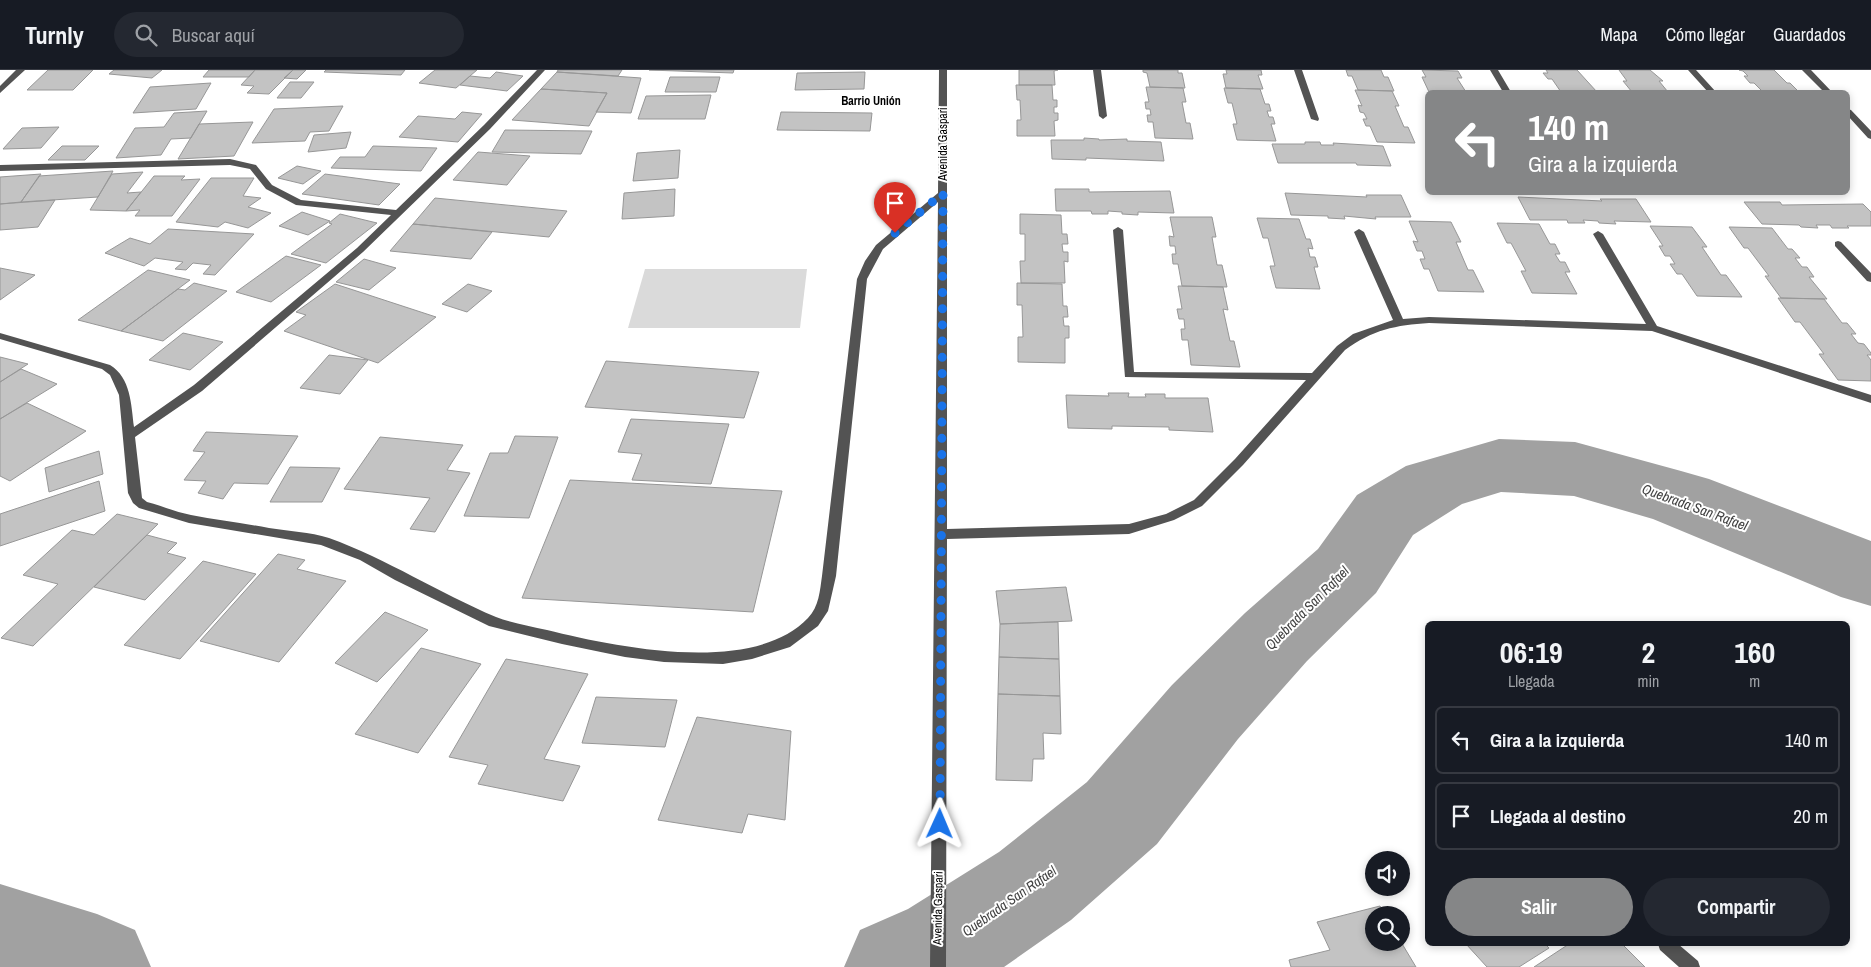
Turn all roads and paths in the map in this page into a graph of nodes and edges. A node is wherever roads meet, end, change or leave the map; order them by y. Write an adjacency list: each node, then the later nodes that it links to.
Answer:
1 (21, 70): 12 (street)
2 (541, 70): 19 (street)
3 (943, 70): 18 (street, Avenida Gaspari)
4 (1097, 70): 14 (street)
5 (1298, 70): 15 (street)
6 (1494, 70): 9 (street)
7 (1692, 70): 10 (street)
8 (1806, 70): 11 (street)
9 (1506, 90)
10 (1710, 90)
11 (1826, 90)
12 (0, 91)
13 (1850, 114): 16 (street)
14 (1103, 116)
15 (1315, 119)
16 (1871, 136)
17 (0, 168): 19 (street)
18 (943, 193): 30 (street); 31 (street, Avenida Gaspari)
19 (400, 213): 30 (street)
20 (1118, 230): 28 (street)
21 (1359, 232): 25 (street)
22 (1598, 234): 26 (street)
23 (1838, 244): 24 (street)
24 (1871, 280)
25 (1399, 322): 26 (street); 28 (street)
26 (1653, 328): 29 (street)
27 (0, 336): 30 (street)
28 (1315, 377): 31 (street)
29 (1871, 399)
30 (128, 436)
31 (942, 534): 33 (street, Avenida Gaspari)
32 (1668, 946): 34 (street)
33 (938, 967)
34 (1692, 967)

